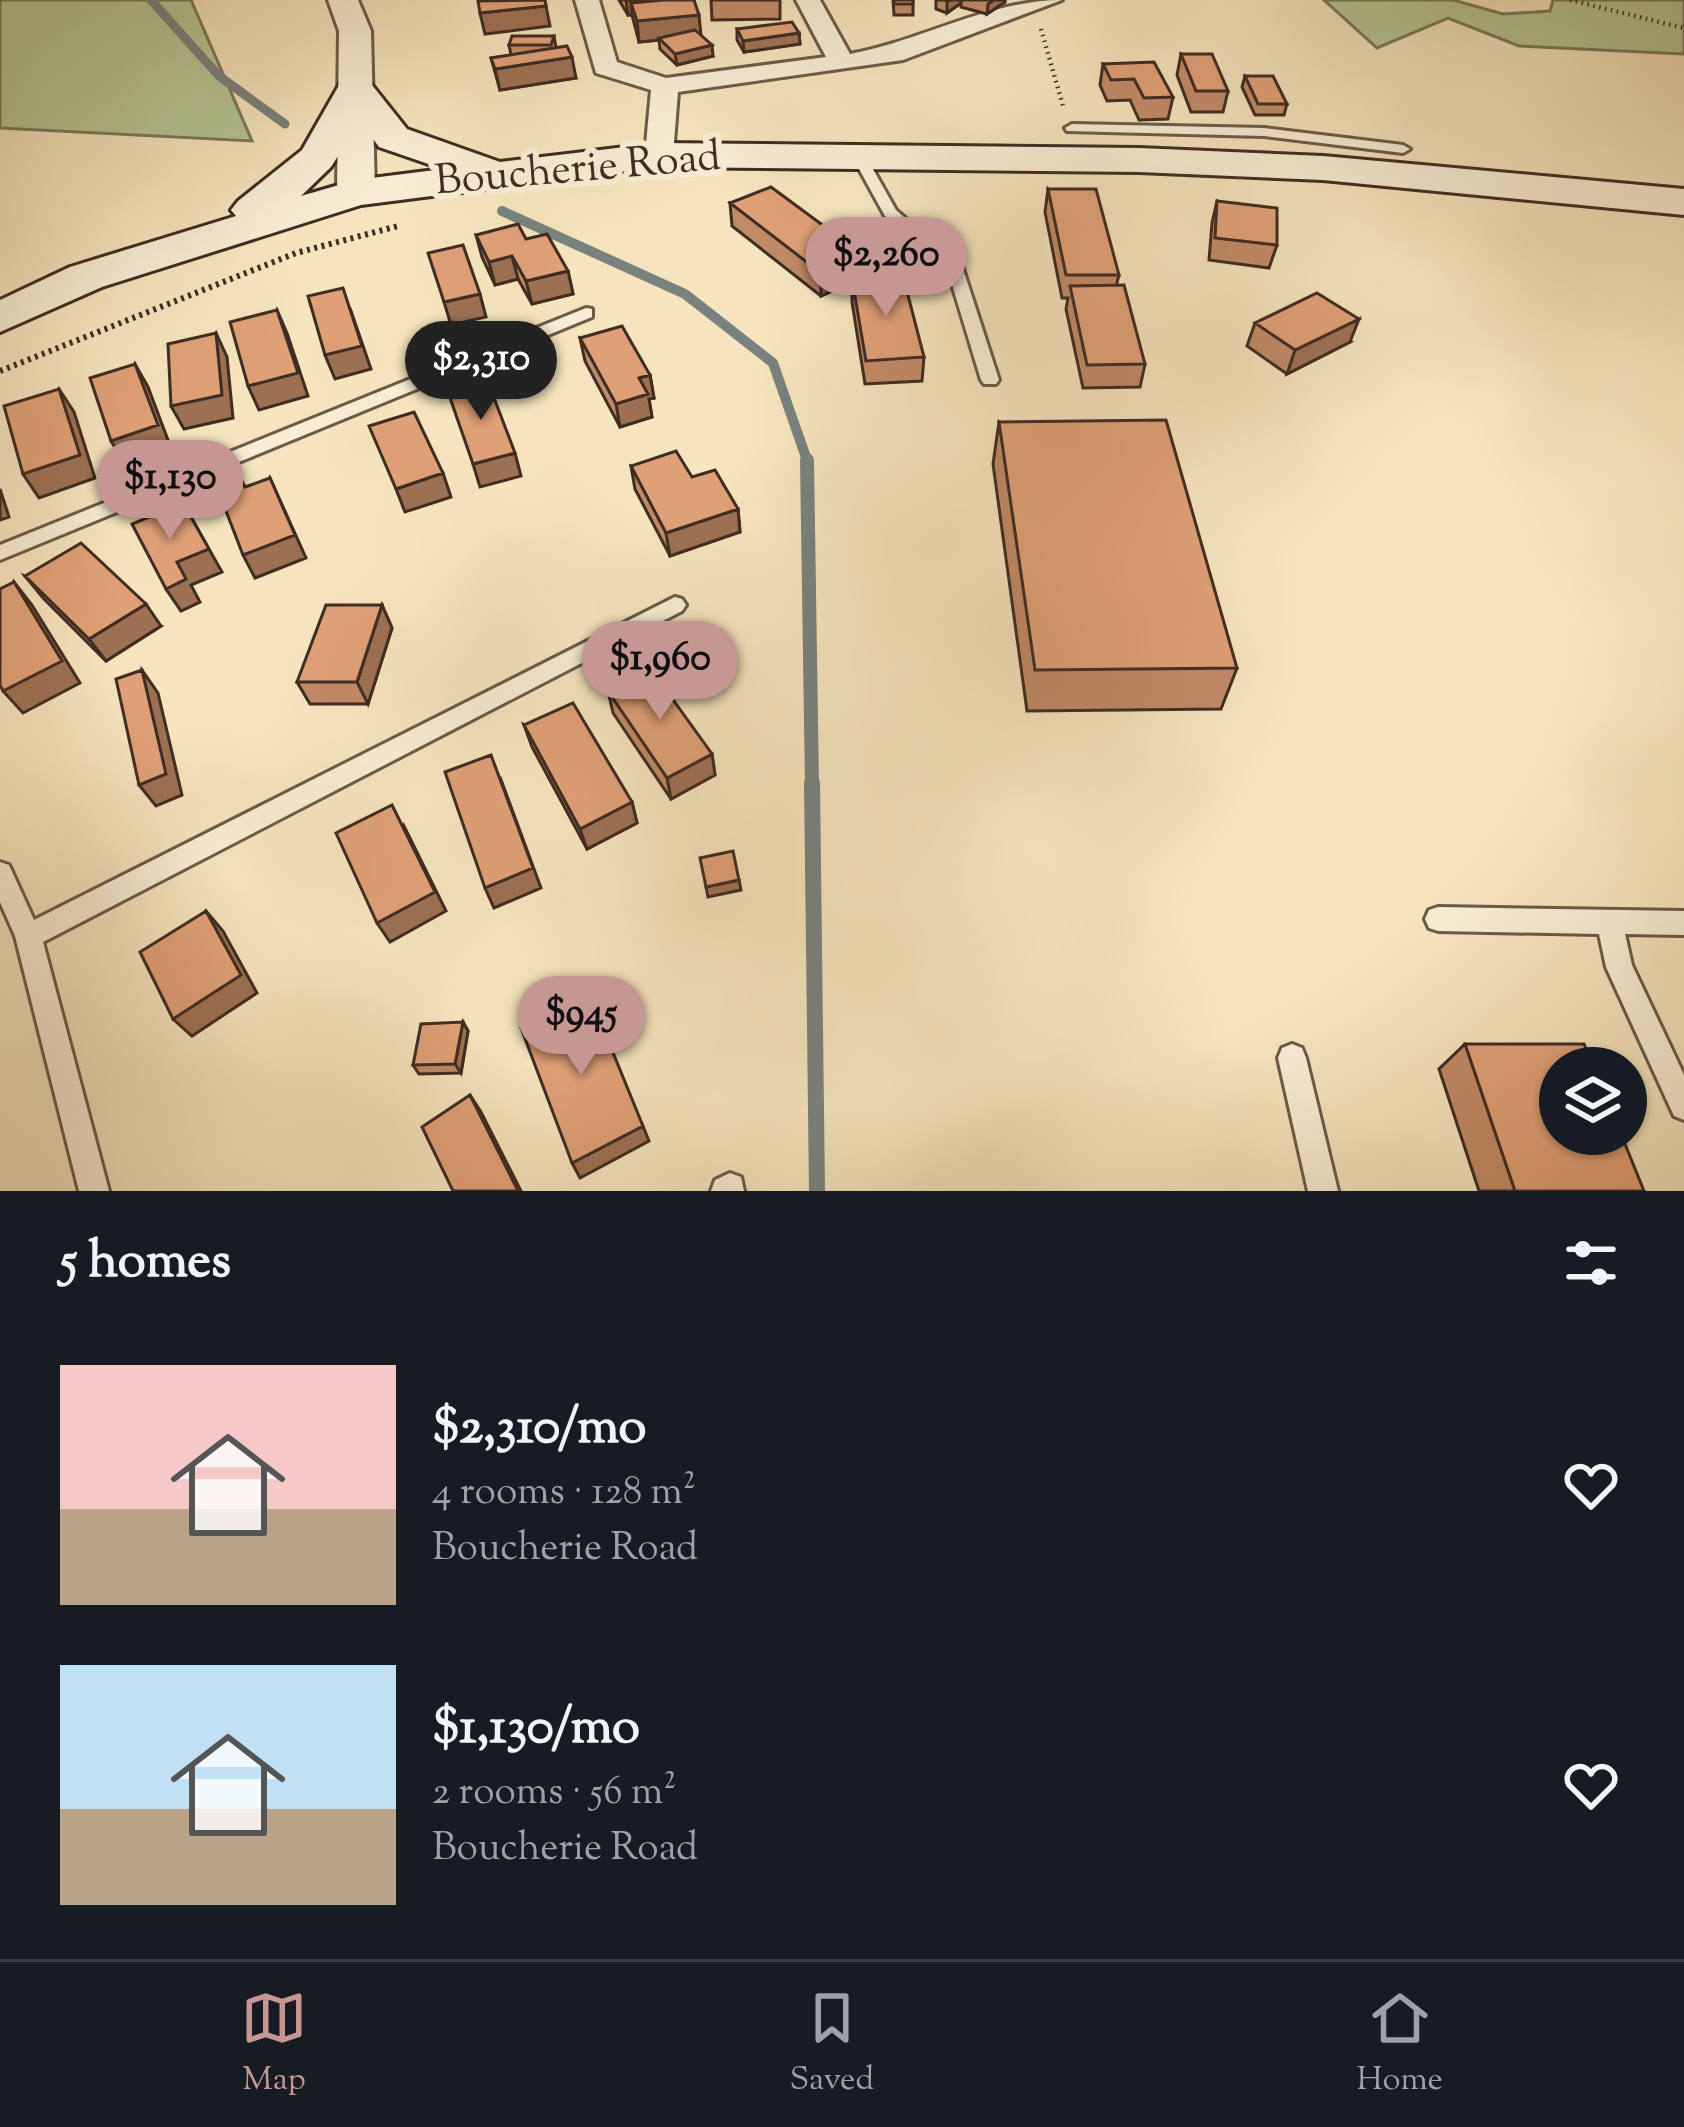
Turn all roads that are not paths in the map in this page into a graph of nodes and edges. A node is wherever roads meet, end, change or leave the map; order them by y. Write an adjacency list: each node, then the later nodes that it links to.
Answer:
1 (343, 0): 7 (street)
2 (587, 0): 6 (street)
3 (808, 0): 5 (street)
4 (1039, 1): 5 (street)
5 (842, 63): 6 (street)
6 (665, 86): 11 (street)
7 (356, 88): 13 (main road); 14 (street); 16 (main road)
8 (1072, 128): 10 (lane, Boucherie Road)
9 (1403, 149): 10 (lane, Boucherie Road)
10 (1325, 153): 12 (main road, Boucherie Road); 15 (main road, Boucherie Road)
11 (658, 155): 12 (main road, Boucherie Road); 13 (main road, Boucherie Road)
12 (860, 158): 19 (lane)
13 (501, 175): 14 (main road, Boucherie Road)
14 (356, 193): 16 (main road, Boucherie Road)
15 (1684, 202)
16 (208, 239): 18 (main road, Boucherie Road)
17 (586, 313): 20 (lane)
18 (0, 318)
19 (990, 380)
20 (0, 553)
21 (676, 604): 26 (lane)
22 (0, 873): 26 (lane)
23 (1438, 919): 24 (lane)
24 (1609, 922): 25 (lane); 28 (lane)
25 (1684, 923)
26 (28, 936): 29 (lane)
27 (1292, 1058): 30 (lane)
28 (1684, 1106)
29 (94, 1191)
30 (1323, 1191)

